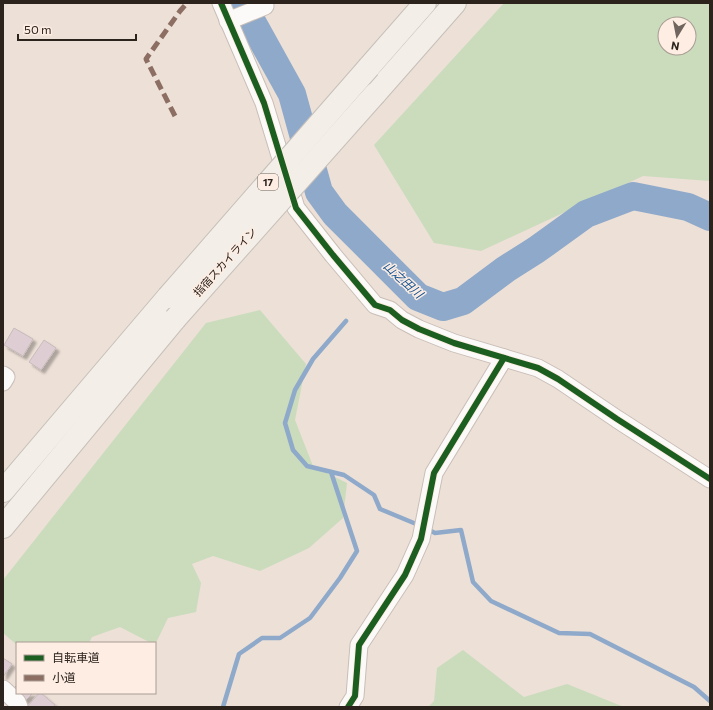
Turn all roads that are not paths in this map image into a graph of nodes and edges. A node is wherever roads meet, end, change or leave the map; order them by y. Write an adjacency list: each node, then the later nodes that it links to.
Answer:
1 (221, 3): 5 (street)
2 (424, 3): 10 (main road, 指宿スカイライン / 17, bridge)
3 (455, 3): 11 (main road, 指宿スカイライン / 17, bridge)
4 (265, 6): 5 (street)
5 (228, 21): 6 (street)
6 (504, 358): 9 (street); 14 (street)
7 (3, 375): 8 (street)
8 (3, 382)
9 (710, 479)
10 (3, 491)
11 (3, 527)
12 (3, 689): 13 (street)
13 (19, 707)
14 (348, 707)

